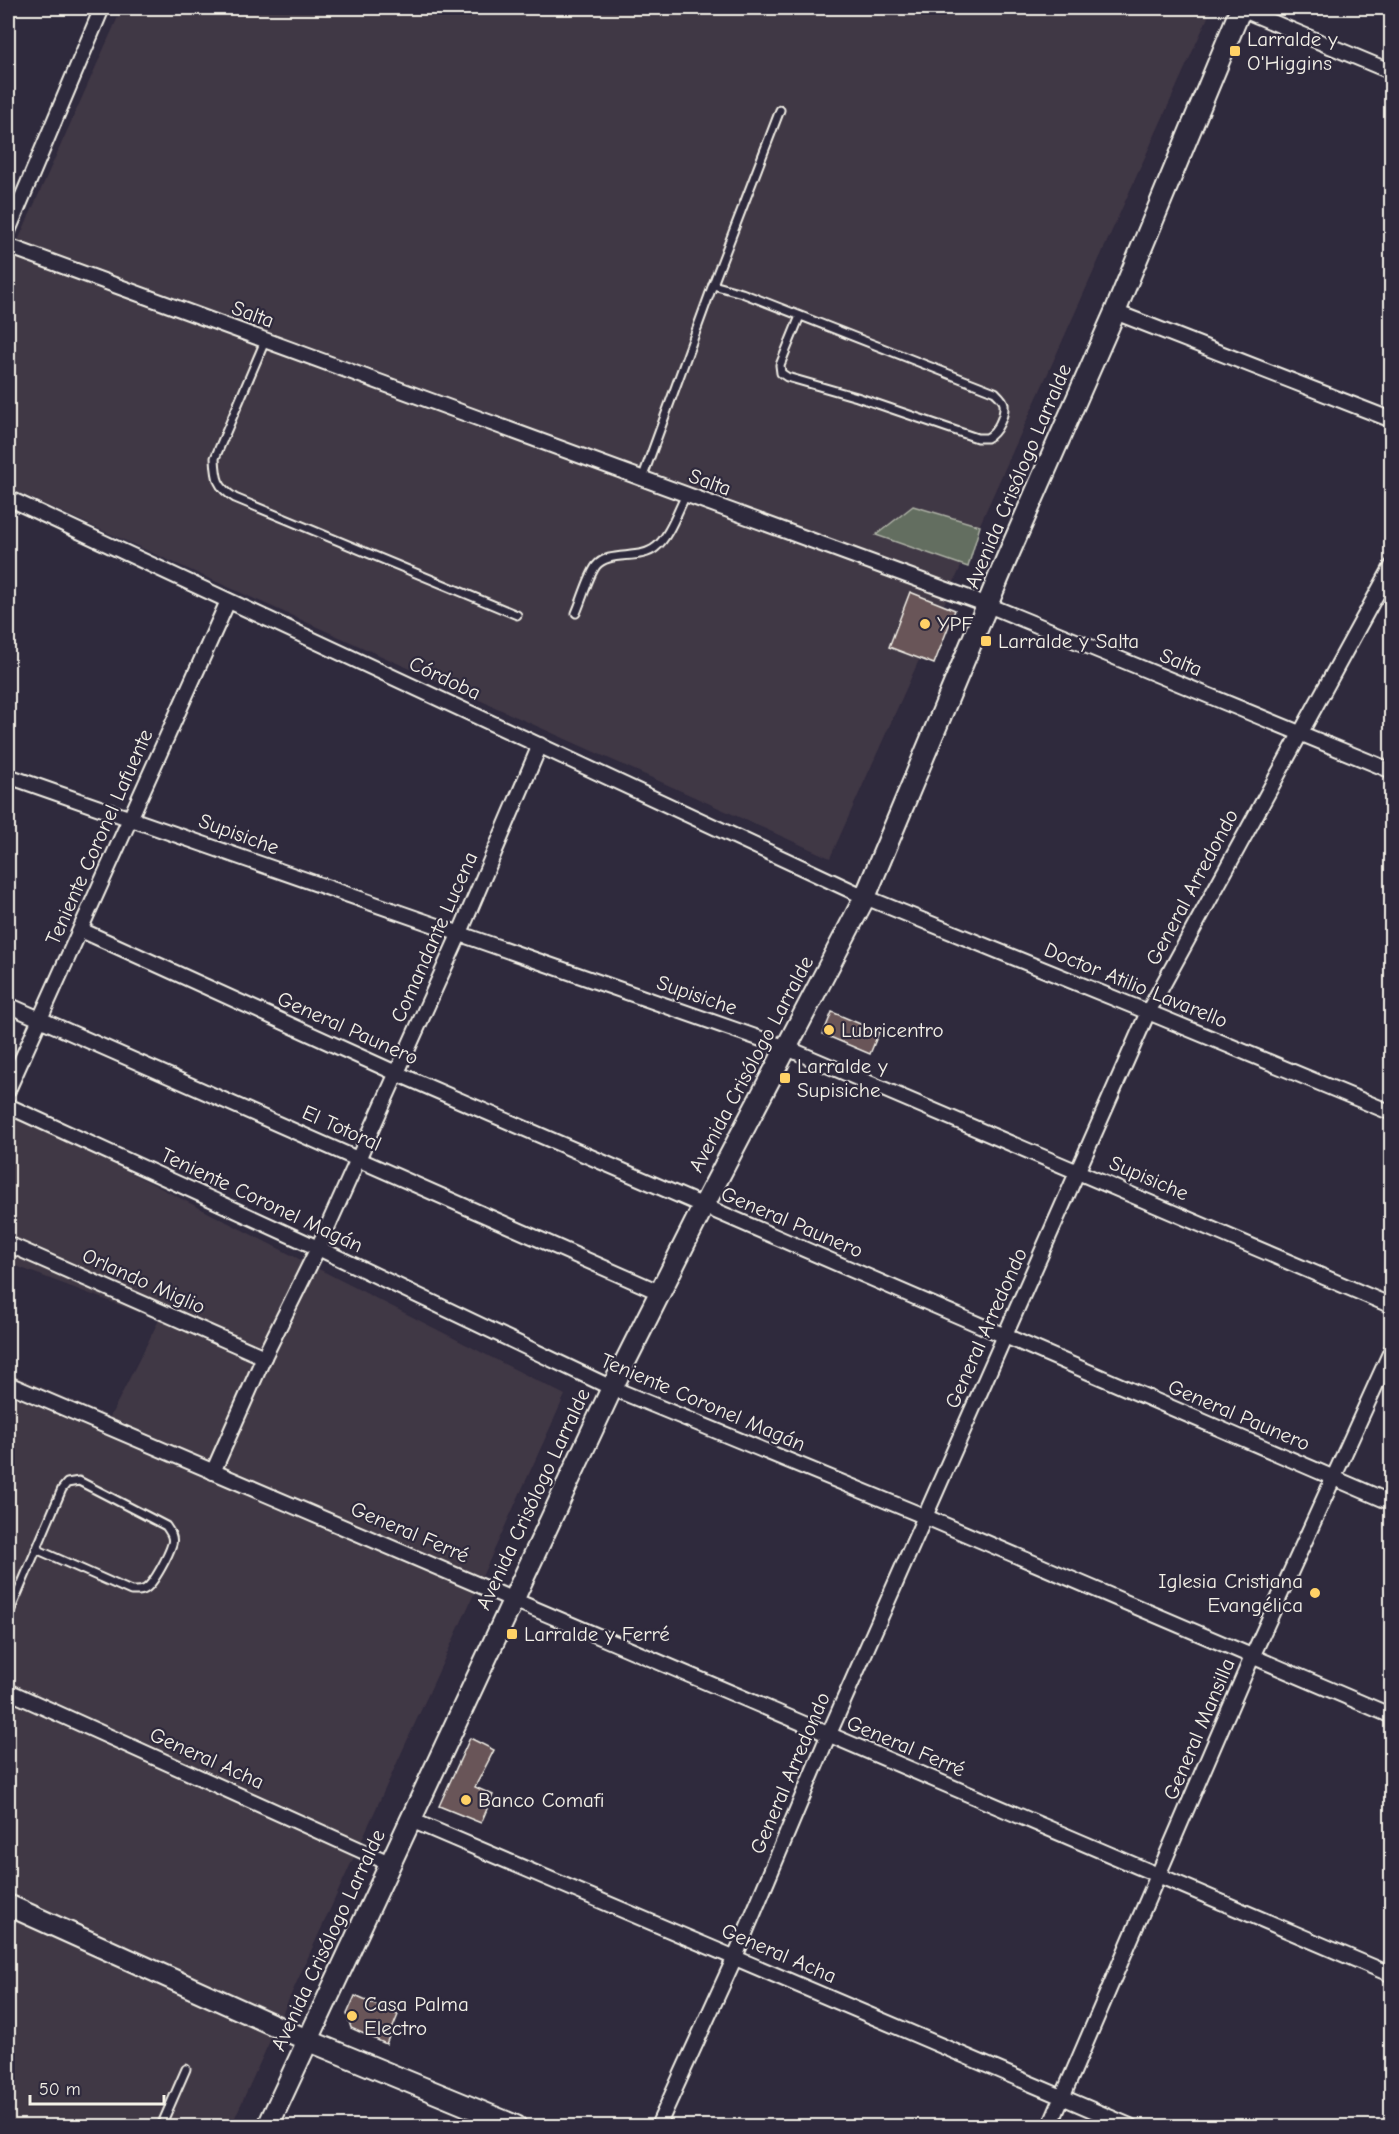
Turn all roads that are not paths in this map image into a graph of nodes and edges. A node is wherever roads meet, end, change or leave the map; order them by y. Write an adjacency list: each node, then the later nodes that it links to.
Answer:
1 (102, 8): 5 (street)
2 (1241, 8): 3 (street); 8 (main road, Avenida Crisólogo Larralde)
3 (1392, 72)
4 (780, 110): 7 (lane)
5 (8, 231)
6 (8, 246): 10 (street, Salta)
7 (713, 285): 9 (lane); 12 (lane)
8 (1115, 312): 11 (street); 17 (main road, Avenida Crisólogo Larralde)
9 (800, 316): 9 (lane)
10 (265, 341): 12 (street, Salta); 19 (lane)
11 (1392, 420)
12 (642, 479): 13 (street, Salta)
13 (686, 495): 17 (street, Salta); 18 (lane)
14 (8, 498): 16 (street, Córdoba)
15 (1392, 566): 20 (street, General Arredondo)
16 (228, 601): 21 (street, Córdoba); 24 (street, Teniente Coronel Lafuente)
17 (988, 605): 20 (street, Salta); 25 (main road, Avenida Crisólogo Larralde)
18 (576, 613)
19 (517, 615)
20 (1299, 733): 22 (street, Salta); 29 (street, General Arredondo)
21 (540, 745): 25 (street, Córdoba); 27 (street, Comandante Lucena)
22 (1392, 771)
23 (8, 776): 24 (street, Supisiche)
24 (131, 818): 26 (street, Teniente Coronel Lafuente); 27 (street, Supisiche)
25 (865, 897): 29 (street, Doctor Atilio Lavarello); 31 (main road, Avenida Crisólogo Larralde)
26 (81, 930): 30 (street, Teniente Coronel Lafuente); 32 (street, General Paunero)
27 (459, 934): 31 (street, Supisiche); 32 (street, Comandante Lucena)
28 (8, 1005): 30 (street, El Totoral)
29 (1148, 1012): 35 (street, Doctor Atilio Lavarello); 37 (street, General Arredondo)
30 (40, 1019): 33 (street, Teniente Coronel Lafuente); 36 (street, El Totoral)
31 (787, 1048): 37 (street, Supisiche); 38 (main road, Avenida Crisólogo Larralde)
32 (396, 1073): 36 (street, Comandante Lucena); 38 (street, General Paunero)
33 (8, 1090)
34 (8, 1106): 40 (street, Teniente Coronel Magán)
35 (1392, 1113)
36 (358, 1158): 40 (street, Comandante Lucena); 41 (street, El Totoral)
37 (1077, 1170): 42 (street, Supisiche); 43 (street, General Arredondo)
38 (703, 1207): 41 (main road, Avenida Crisólogo Larralde); 43 (street, General Paunero)
39 (8, 1244): 45 (street, Orlando Miglio)
40 (318, 1248): 45 (street, Comandante Lucena); 47 (street, Teniente Coronel Magán)
41 (659, 1292): 47 (main road, Avenida Crisólogo Larralde)
42 (1392, 1306)
43 (1005, 1336): 49 (street, General Paunero); 51 (street, General Arredondo)
44 (1392, 1349): 49 (street, General Mansilla)
45 (264, 1357): 48 (street, Comandante Lucena)
46 (8, 1384): 48 (street, General Ferré)
47 (612, 1388): 51 (street, Teniente Coronel Magán); 53 (main road, Avenida Crisólogo Larralde)
48 (213, 1472): 53 (street, General Ferré)
49 (1334, 1479): 50 (street, General Paunero); 55 (street, General Mansilla)
50 (1392, 1503)
51 (926, 1516): 55 (street, Teniente Coronel Magán); 58 (street, General Arredondo)
52 (36, 1549): 52 (lane); 54 (lane)
53 (514, 1599): 58 (street, General Ferré); 59 (main road, Avenida Crisólogo Larralde)
54 (8, 1616)
55 (1252, 1658): 57 (street, Teniente Coronel Magán); 61 (street, General Mansilla)
56 (8, 1691): 60 (street, General Acha)
57 (1392, 1716)
58 (828, 1736): 61 (street, General Ferré); 63 (street, General Arredondo)
59 (411, 1820): 60 (main road, Avenida Crisólogo Larralde); 63 (street, General Acha)
60 (389, 1863): 65 (main road, Avenida Crisólogo Larralde)
61 (1159, 1876): 64 (street, General Ferré); 67 (street, General Mansilla)
62 (8, 1905): 65 (main road)
63 (735, 1957): 67 (street, General Acha); 71 (street, General Arredondo)
64 (1392, 1975)
65 (307, 2040): 69 (main road, Avenida Crisólogo Larralde); 70 (main road)
66 (186, 2069): 68 (lane)
67 (1063, 2098): 72 (street, General Mansilla); 73 (street, General Acha)
68 (161, 2127)
69 (268, 2127)
70 (516, 2127)
71 (658, 2127)
72 (1050, 2127)
73 (1130, 2127)

